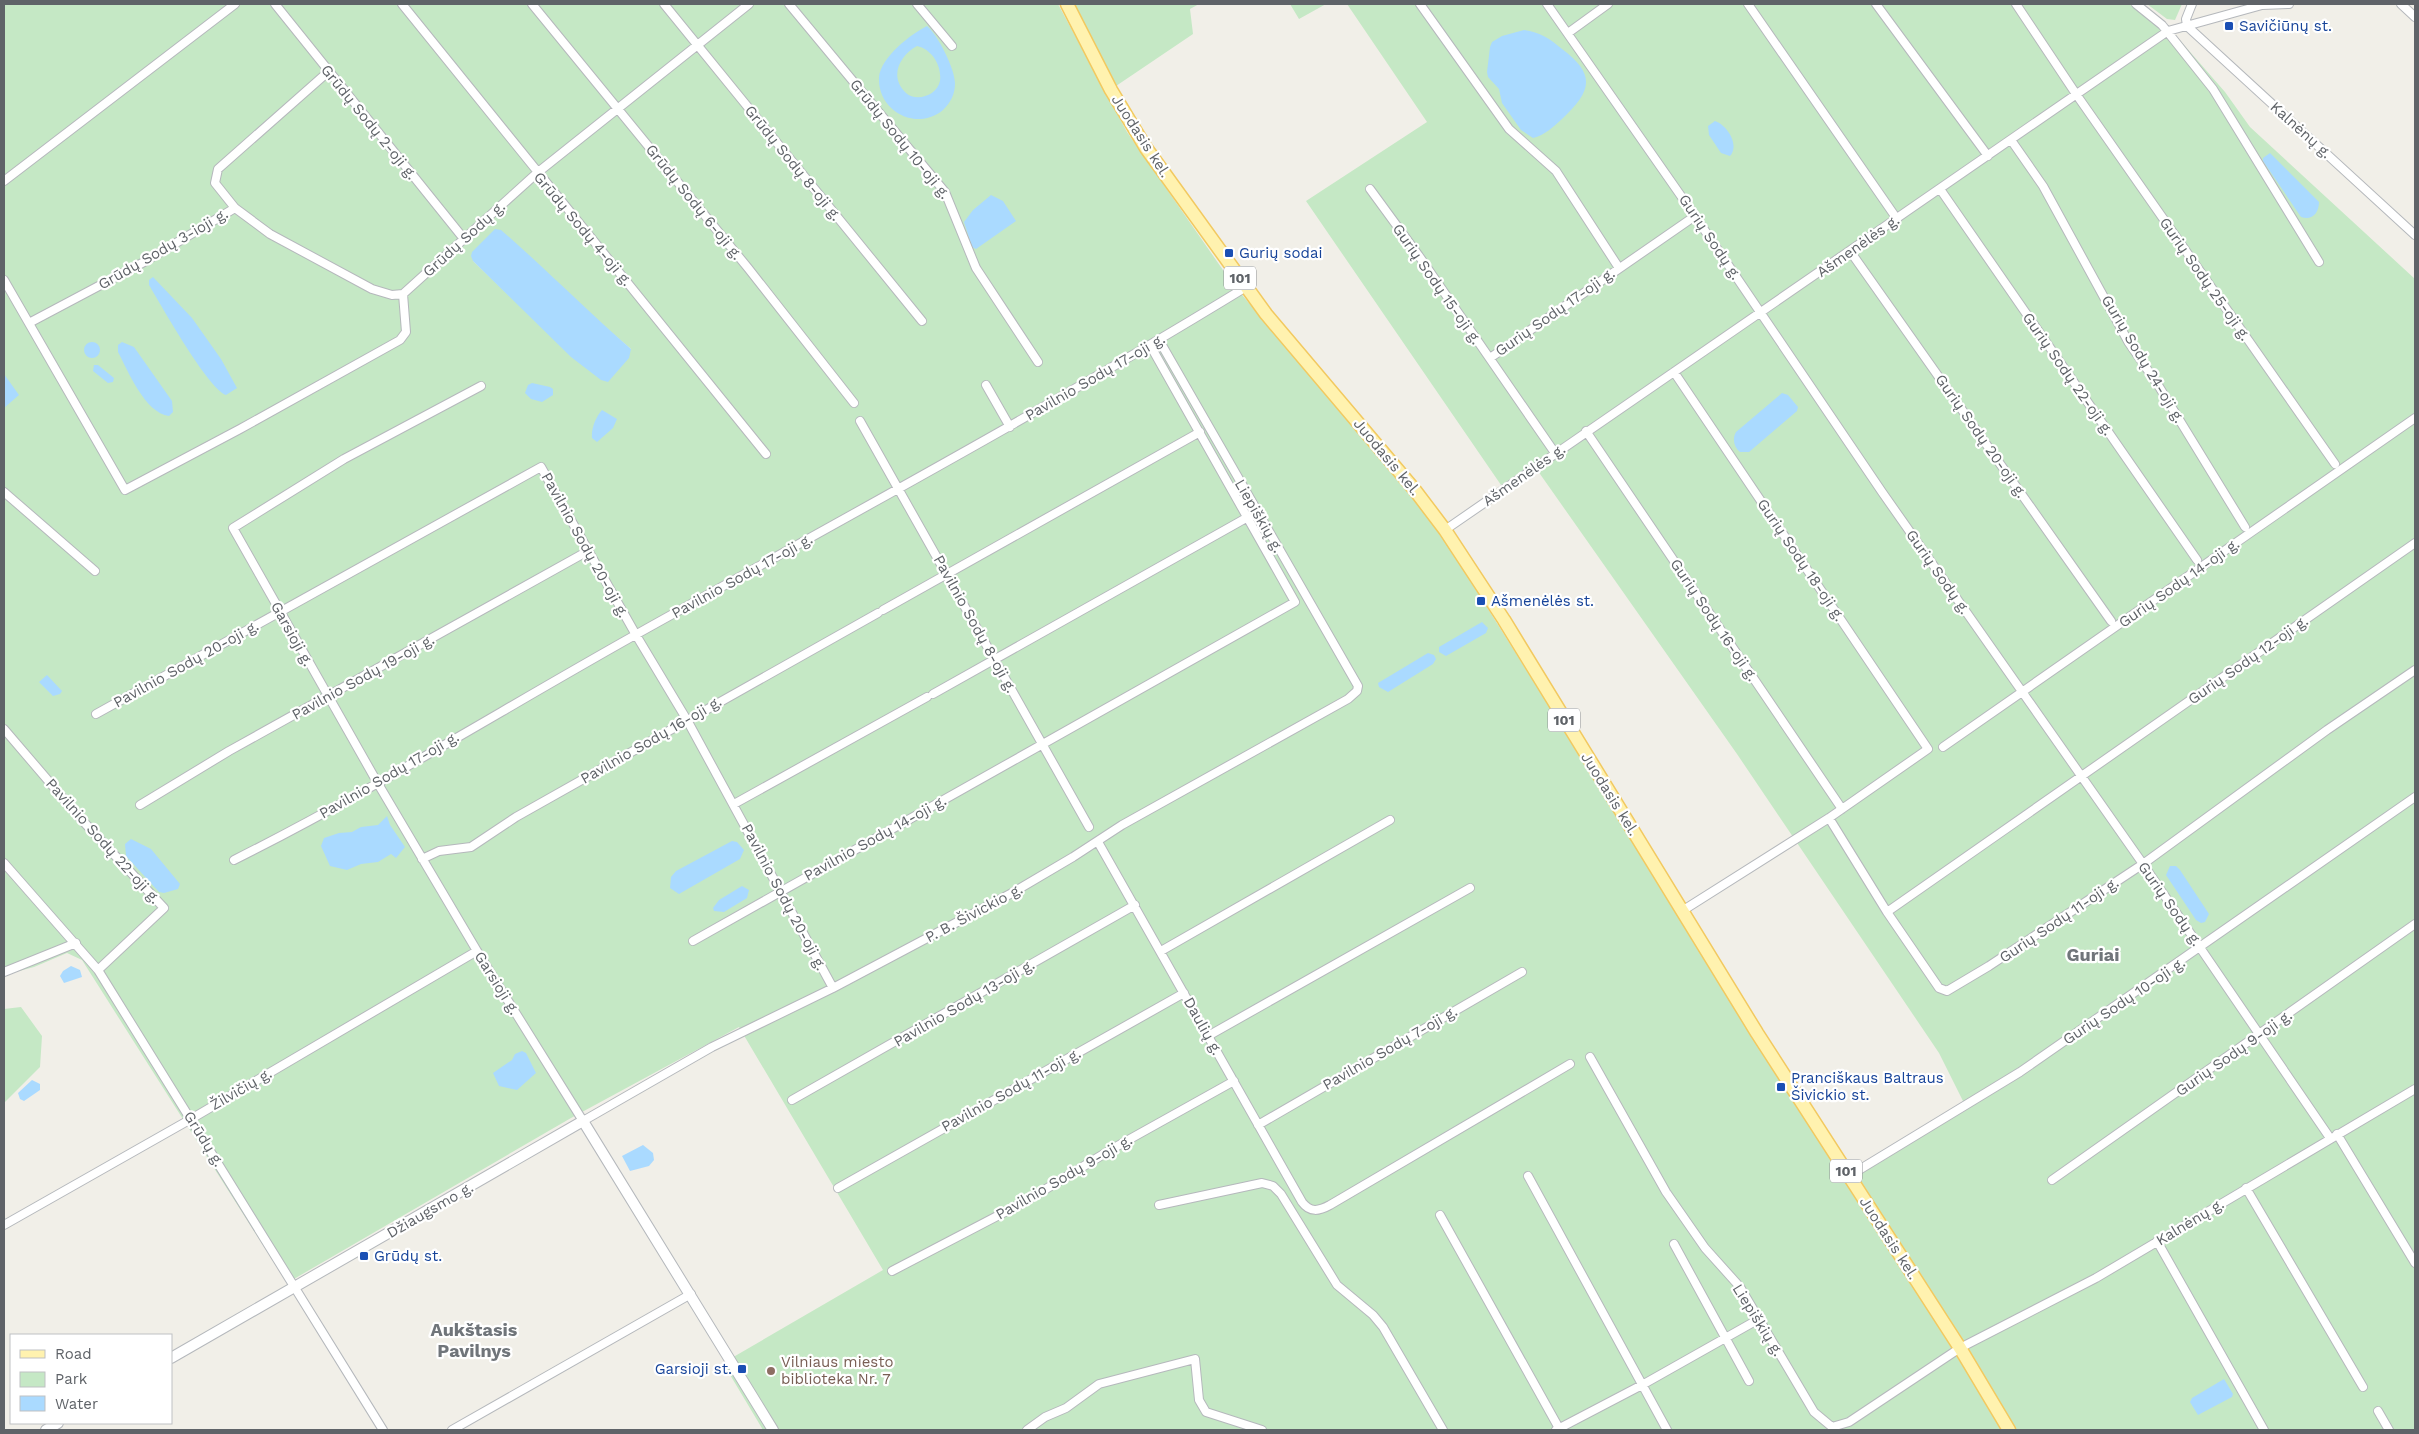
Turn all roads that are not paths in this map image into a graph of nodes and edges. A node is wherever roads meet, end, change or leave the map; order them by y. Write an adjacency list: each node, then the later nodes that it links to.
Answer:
1 (235, 4): 32 (street)
2 (276, 4): 26 (street, Grūdų Sodų 2-oji g.)
3 (402, 4): 31 (street, Grūdų Sodų 4-oji g.)
4 (532, 4): 28 (street, Grūdų Sodų 6-oji g.)
5 (664, 4): 24 (street, Grūdų Sodų 8-oji g.)
6 (749, 4): 24 (street, Grūdų Sodų g.)
7 (789, 4): 52 (street, Grūdų Sodų 10-oji g.)
8 (917, 4): 25 (street)
9 (1067, 4): 44 (main road, Juodasis kel. / 101)
10 (1420, 4): 42 (street, Gurių Sodų 17-oji g.)
11 (1548, 4): 23 (street, Gurių Sodų g.)
12 (1608, 4): 23 (street)
13 (1748, 4): 37 (street)
14 (1876, 4): 30 (street)
15 (2016, 4): 27 (street, Gurių Sodų 25-oji g.)
16 (2136, 4): 22 (street)
17 (2192, 4): 21 (street)
18 (2289, 4): 21 (street, Ašmenėlės g.)
19 (2401, 4): 20 (street)
20 (2415, 17)
21 (2187, 26): 22 (street, Ašmenėlės g.); 38 (street, Kalnėnų g.)
22 (2168, 31): 27 (street, Ašmenėlės g.); 41 (street)
23 (1568, 33): 36 (street, Gurių Sodų g.)
24 (698, 46): 28 (street, Grūdų Sodų g.); 47 (street, Grūdų Sodų 8-oji g.)
25 (952, 46)
26 (328, 71): 35 (street); 39 (street, Grūdų Sodų 2-oji g.)
27 (2076, 94): 29 (street, Ašmenėlės g.); 64 (street, Gurių Sodų 25-oji g.)
28 (618, 109): 31 (street, Grūdų Sodų g.); 56 (street, Grūdų Sodų 6-oji g.)
29 (2011, 140): 30 (street, Ašmenėlės g.); 68 (street, Gurių Sodų 24-oji g.)
30 (1988, 156): 34 (street, Ašmenėlės g.)
31 (537, 174): 39 (street, Grūdų Sodų g.); 62 (street, Grūdų Sodų 4-oji g.)
32 (4, 181)
33 (1370, 189): 51 (street, Gurių Sodų 15-oji g.)
34 (1940, 189): 37 (street, Ašmenėlės g.); 72 (street, Gurių Sodų 22-oji g.)
35 (236, 208): 45 (street, Grūdų Sodų 3-ioji g.); 48 (street, Grūdų Sodų 3-ioji g.)
36 (1695, 216): 42 (street); 46 (street, Gurių Sodų g.)
37 (1897, 218): 40 (street, Ašmenėlės g.)
38 (2415, 236)
39 (464, 239): 45 (street, Grūdų Sodų g.)
40 (1850, 252): 46 (street, Ašmenėlės g.); 76 (street, Gurių Sodų 20-oji g.)
41 (2319, 262)
42 (1620, 268): 51 (street, Gurių Sodų 17-oji g.)
43 (4, 280): 48 (street)
44 (1246, 287): 49 (street, Pavilnio Sodų 17-oji g.); 69 (main road, Juodasis kel. / 101)
45 (403, 294): 48 (street)
46 (1761, 313): 53 (street, Ašmenėlės g.); 81 (street, Gurių Sodų g.)
47 (922, 322)
48 (29, 323)
49 (1159, 340): 50 (street, Pavilnio Sodų 17-oji g.); 80 (street, Liepiškių g.)
50 (1150, 345): 59 (street, Pavilnio Sodų 17-oji g.); 61 (street)
51 (1490, 358): 63 (street, Gurių Sodų 15-oji g.)
52 (1038, 362)
53 (1674, 372): 60 (street, Ašmenėlės g.); 93 (street, Gurių Sodų 18-oji g.)
54 (986, 385): 59 (street)
55 (480, 386): 75 (street, Garsioji g.)
56 (854, 403)
57 (2415, 418): 81 (street, Gurių Sodų 14-oji g.)
58 (860, 421): 65 (street, Pavilnio Sodų 8-oji g.)
59 (1010, 426): 65 (street, Pavilnio Sodų 17-oji g.)
60 (1586, 431): 63 (street, Ašmenėlės g.); 93 (street, Gurių Sodų 16-oji g.)
61 (1200, 432): 67 (street); 74 (street, Pavilnio Sodų 16-oji g.)
62 (766, 454)
63 (1555, 454): 69 (street, Ašmenėlės g.)
64 (2335, 464)
65 (900, 489): 74 (street, Pavilnio Sodų 8-oji g.); 77 (street, Pavilnio Sodų 17-oji g.)
66 (4, 492): 73 (street)
67 (1248, 517): 78 (street); 86 (street, Pavilnio Sodų 14-oji g.)
68 (2245, 527)
69 (1445, 530): 105 (main road, Juodasis kel. / 101)
70 (2415, 543): 88 (street, Gurių Sodų 12-oji g.)
71 (588, 551): 75 (street, Pavilnio Sodų 20-oji g.); 77 (street, Pavilnio Sodų 20-oji g.); 82 (street, Pavilnio Sodų 19-oji g.)
72 (2197, 560)
73 (95, 571)
74 (948, 574): 78 (street, Pavilnio Sodų 8-oji g.); 84 (street, Pavilnio Sodų 16-oji g.)
75 (280, 612): 82 (street, Garsioji g.); 83 (street, Pavilnio Sodų 20-oji g.)
76 (2111, 621)
77 (636, 635): 84 (street, Pavilnio Sodų 20-oji g.); 89 (street, Pavilnio Sodų 17-oji g.)
78 (996, 660): 86 (street, Pavilnio Sodų 8-oji g.); 92 (street)
79 (2415, 670): 101 (street, Gurių Sodų 11-oji g.)
80 (1357, 691): 97 (street, P. B. Šivickio g.)
81 (2024, 693): 87 (street, Gurių Sodų 14-oji g.); 88 (street, Gurių Sodų g.)
82 (327, 697): 89 (street, Garsioji g.); 91 (street, Pavilnio Sodų 19-oji g.)
83 (96, 714)
84 (687, 720): 92 (street, Pavilnio Sodų 20-oji g.); 99 (street, Pavilnio Sodų 16-oji g.)
85 (4, 729): 113 (street, Pavilnio Sodų 22-oji g.)
86 (1042, 744): 96 (street, Pavilnio Sodų 8-oji g.); 103 (street, Pavilnio Sodų 14-oji g.)
87 (1943, 747)
88 (2081, 777): 101 (street, Gurių Sodų g.); 106 (street, Gurių Sodų 12-oji g.)
89 (377, 782): 98 (street, Pavilnio Sodų 17-oji g.); 99 (street, Garsioji g.)
90 (2415, 797): 110 (street, Gurių Sodų 10-oji g.)
91 (140, 804)
92 (734, 804): 103 (street, Pavilnio Sodų 20-oji g.)
93 (1842, 809): 94 (street)
94 (1829, 818): 105 (street); 106 (street, Gurių Sodų 11-oji g.)
95 (1390, 820): 112 (street)
96 (1089, 828)
97 (1098, 842): 104 (street, Daulių g.); 116 (street, P. B. Šivickio g.)
98 (234, 860)
99 (422, 860): 111 (street, Garsioji g.)
100 (4, 863): 109 (street, Grūdų g.)
101 (2143, 864): 106 (street, Gurių Sodų 11-oji g.); 110 (street, Gurių Sodų g.)
102 (1470, 888): 119 (street)
103 (781, 890): 108 (street, Pavilnio Sodų 14-oji g.); 116 (street, Pavilnio Sodų 20-oji g.)
104 (1136, 905): 112 (street, Daulių g.); 124 (street, Pavilnio Sodų 13-oji g.)
105 (1682, 911): 130 (main road, Juodasis kel. / 101)
106 (1886, 912)
107 (2415, 924): 118 (street, Gurių Sodų 9-oji g.)
108 (693, 941)
109 (76, 943): 113 (street, Grūdų g.); 114 (street)
110 (2201, 948): 118 (street, Gurių Sodų g.); 130 (street, Gurių Sodų 10-oji g.)
111 (477, 951): 125 (street, Žilvičių g.); 126 (street, Garsioji g.)
112 (1161, 951): 117 (street, Daulių g.)
113 (98, 970): 125 (street, Grūdų g.)
114 (4, 972)
115 (1522, 972): 127 (street, Pavilnio Sodų 7-oji g.)
116 (833, 988): 126 (street, P. B. Šivickio g.)
117 (1184, 993): 119 (street, Daulių g.); 132 (street, Pavilnio Sodų 11-oji g.)
118 (2260, 1035): 128 (street, Gurių Sodų g.); 131 (street, Gurių Sodų 9-oji g.)
119 (1208, 1036): 122 (street, Daulių g.)
120 (1590, 1057): 143 (street, Liepiškių g.)
121 (1570, 1064): 127 (street, Daulių g.)
122 (1234, 1081): 127 (street, Daulių g.); 140 (street, Pavilnio Sodų 9-oji g.)
123 (2415, 1089): 128 (street, Kalnėnų g.)
124 (792, 1100)
125 (191, 1118): 136 (street, Žilvičių g.); 141 (street, Grūdų g.)
126 (583, 1121): 141 (street, Džiaugsmo g.); 142 (street, Garsioji g.)
127 (1258, 1125)
128 (2334, 1136): 133 (street, Kalnėnų g.); 139 (street, Gurių Sodų g.)
129 (1528, 1176): 148 (street)
130 (1849, 1176): 145 (main road, Juodasis kel. / 101)
131 (2052, 1180)
132 (838, 1188)
133 (2246, 1188): 137 (street, Kalnėnų g.); 149 (street)
134 (1159, 1205): 157 (street)
135 (1440, 1215): 158 (street)
136 (4, 1225)
137 (2158, 1241): 145 (street, Kalnėnų g.); 161 (street)
138 (1674, 1244): 144 (street)
139 (2415, 1263)
140 (892, 1271)
141 (296, 1288): 146 (street, Džiaugsmo g.); 152 (street, Grūdų g.)
142 (691, 1294): 153 (street); 154 (street, Garsioji g.)
143 (1759, 1318): 144 (street); 151 (street, Liepiškių g.)
144 (1726, 1337): 147 (street); 148 (street)
145 (1960, 1348): 151 (street, Liepiškių g.); 160 (main road, Juodasis kel. / 101)
146 (172, 1357)
147 (1749, 1381)
148 (1642, 1385): 158 (street); 159 (street)
149 (2363, 1387)
150 (2378, 1410): 162 (street)
151 (1832, 1429)
152 (382, 1430)
153 (452, 1430)
154 (773, 1430)
155 (1026, 1430): 156 (street)
156 (1262, 1430)
157 (1443, 1430)
158 (1558, 1430)
159 (1667, 1430)
160 (2009, 1430)
161 (2264, 1430)
162 (2389, 1430)

